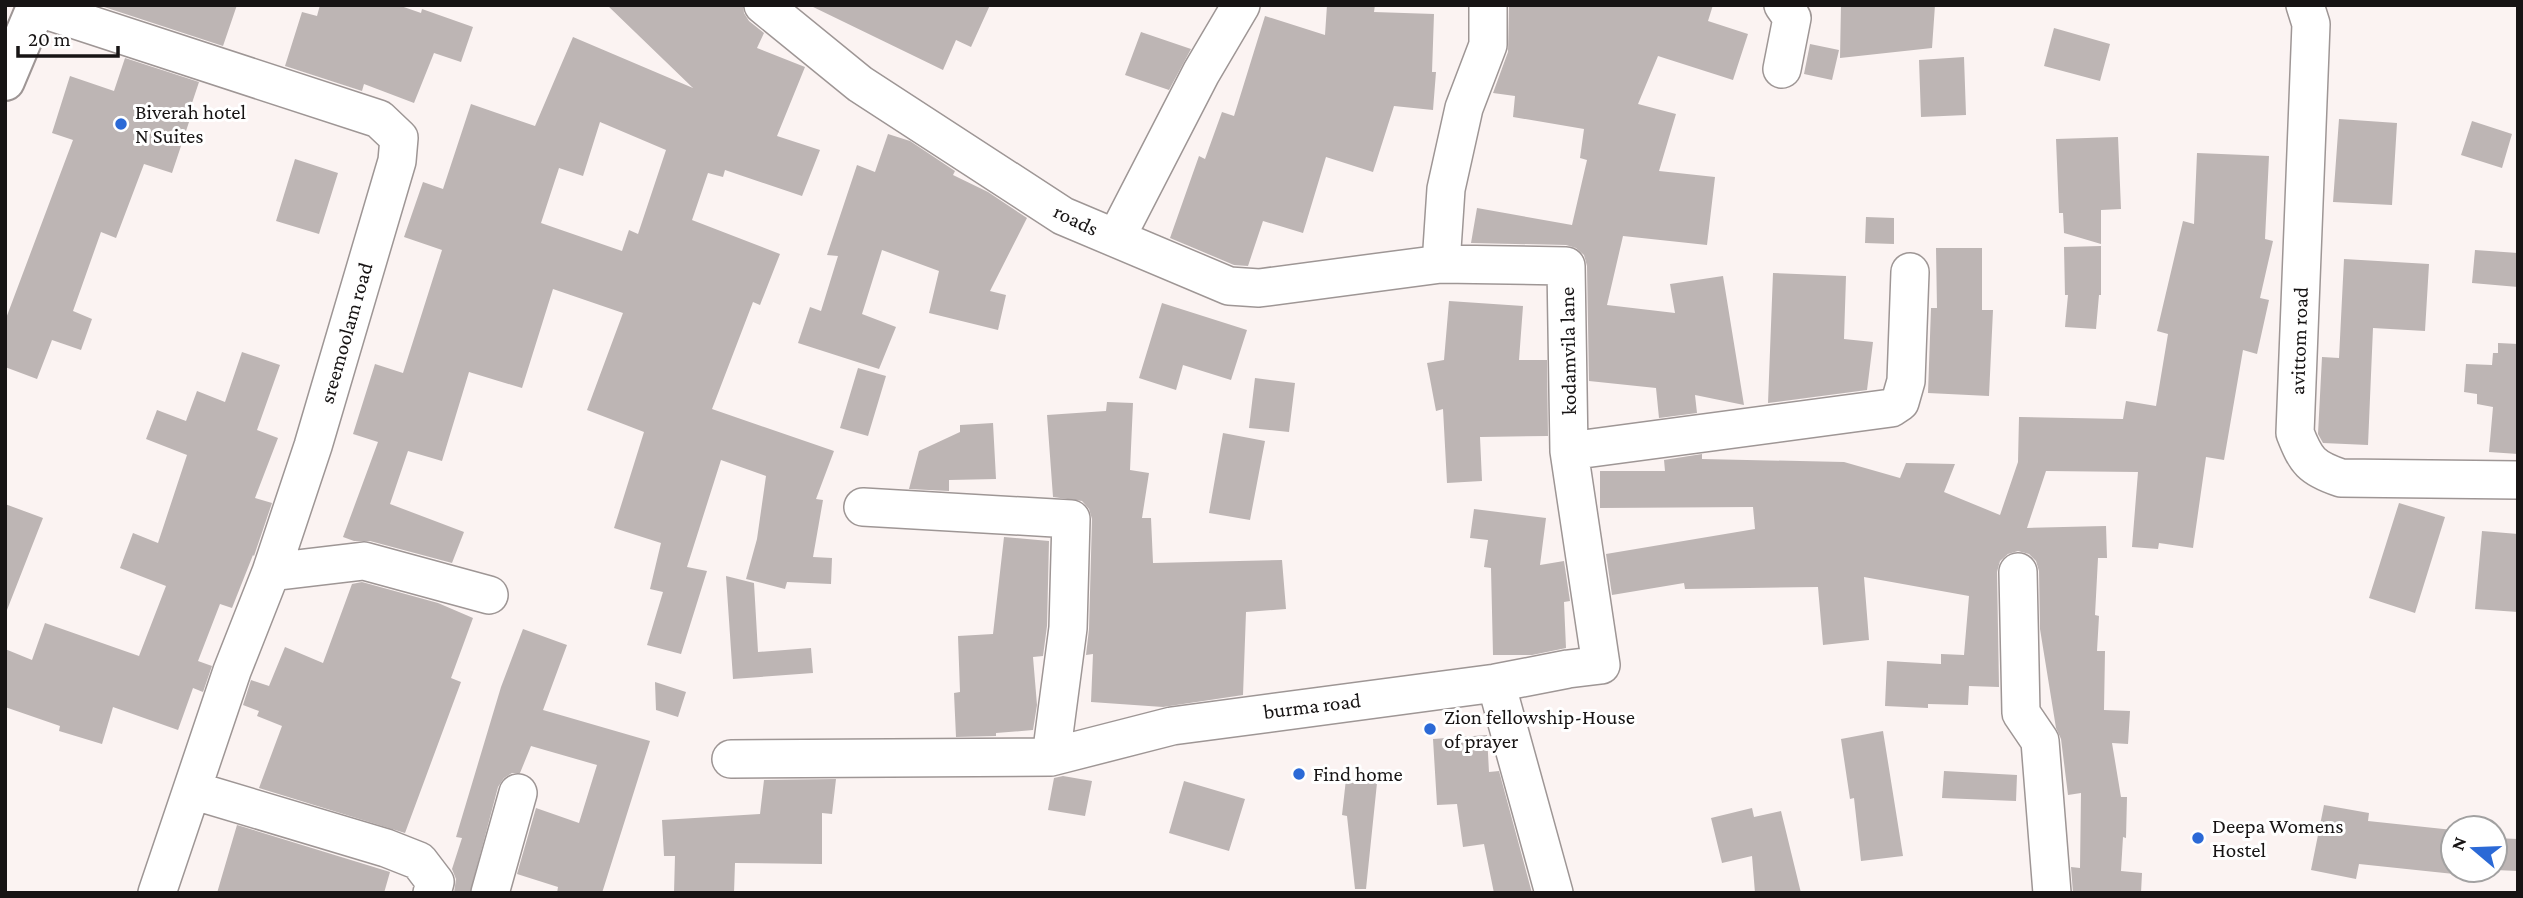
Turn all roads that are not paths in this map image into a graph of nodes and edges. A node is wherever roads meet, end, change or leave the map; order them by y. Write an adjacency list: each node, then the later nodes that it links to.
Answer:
1 (763, 5): 9 (street, roads)
2 (1241, 5): 9 (street)
3 (1488, 5): 10 (street)
4 (1783, 5): 7 (street)
5 (2305, 5): 13 (street, avittom road)
6 (37, 6): 8 (main road); 15 (street, sreemoolam road)
7 (1782, 69)
8 (5, 81)
9 (1116, 238): 10 (street, roads)
10 (1441, 264): 12 (street, kodamvila lane)
11 (1910, 272): 12 (street)
12 (1569, 451): 18 (street, kodamvila lane)
13 (2518, 480)
14 (863, 507): 20 (street)
15 (271, 572): 17 (street); 22 (street, sreemoolam road)
16 (2018, 572): 28 (street)
17 (489, 595)
18 (1568, 669): 19 (street, burma road)
19 (1496, 683): 20 (street, burma road); 27 (street)
20 (1051, 757): 21 (street, burma road)
21 (731, 759)
22 (192, 790): 24 (street, sreemoolam road); 25 (street)
23 (518, 793): 26 (street)
24 (157, 893)
25 (432, 893)
26 (490, 893)
27 (1554, 893)
28 (2052, 893)

